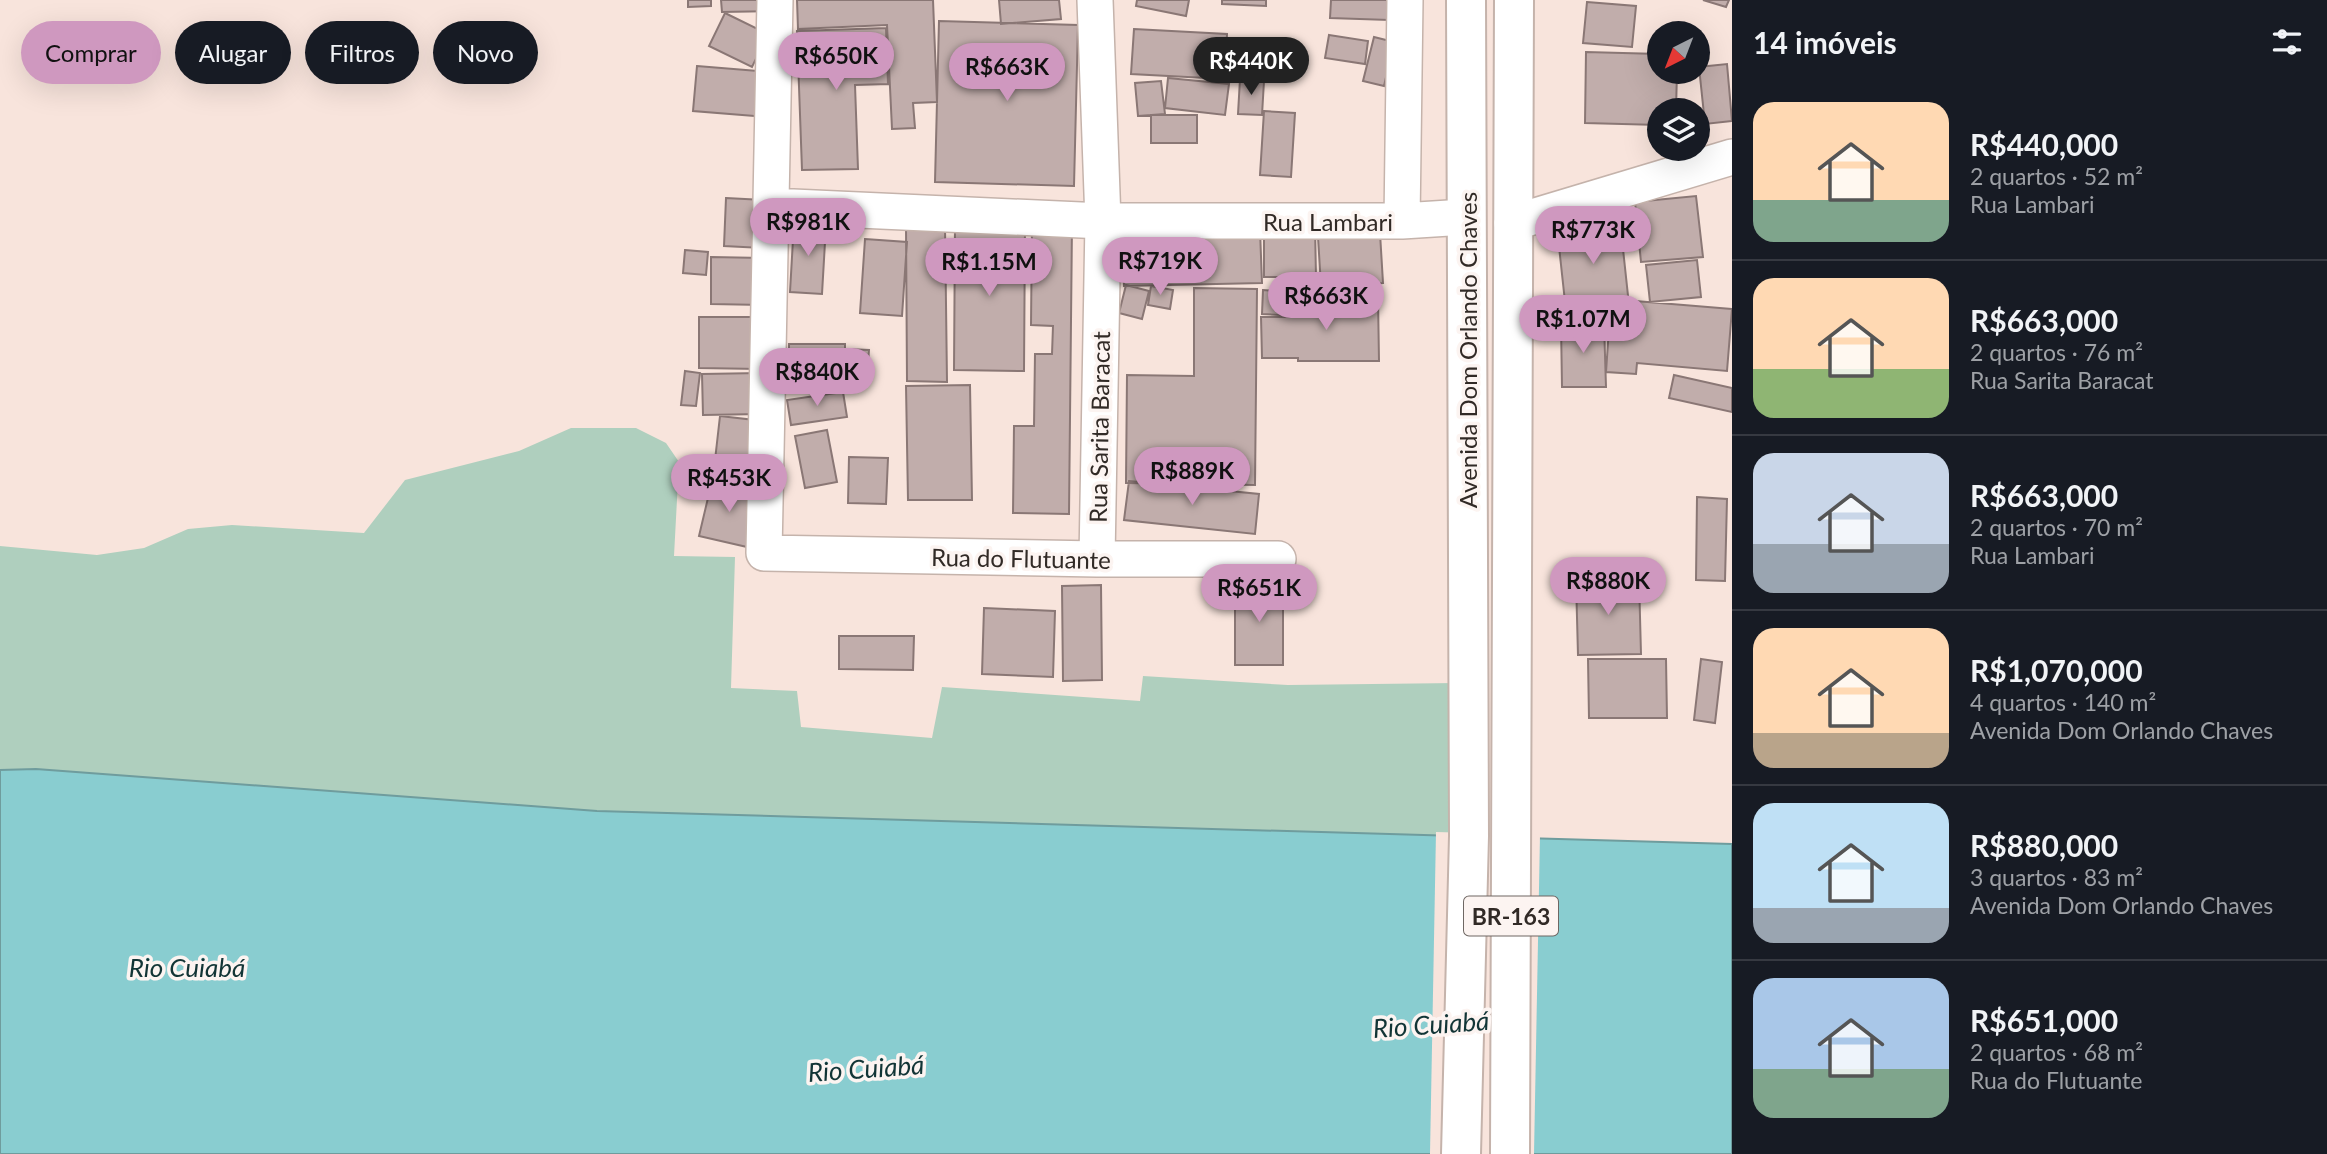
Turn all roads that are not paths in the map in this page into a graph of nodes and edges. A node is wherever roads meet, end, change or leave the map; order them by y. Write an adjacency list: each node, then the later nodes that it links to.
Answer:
1 (775, 0): 7 (street)
2 (1095, 0): 9 (street, Rua Sarita Baracat)
3 (1405, 0): 10 (street)
4 (1466, 0): 8 (main road, Avenida Dom Orlando Chaves / BR-163)
5 (1514, 0): 11 (main road, Avenida Dom Orlando Chaves / BR-163)
6 (1732, 157): 11 (street)
7 (771, 206): 9 (street, Rua Lambari); 12 (street, Rua do Flutuante)
8 (1465, 217): 10 (street, Rua Lambari); 14 (main road, Avenida Dom Orlando Chaves / BR-163)
9 (1103, 220): 10 (street, Rua Lambari); 12 (street, Rua Sarita Baracat)
10 (1402, 221)
11 (1512, 223): 15 (main road, Avenida Dom Orlando Chaves / BR-163)
12 (1097, 559): 13 (street, Rua do Flutuante)
13 (1278, 559)
14 (1461, 1154)
15 (1510, 1154)

